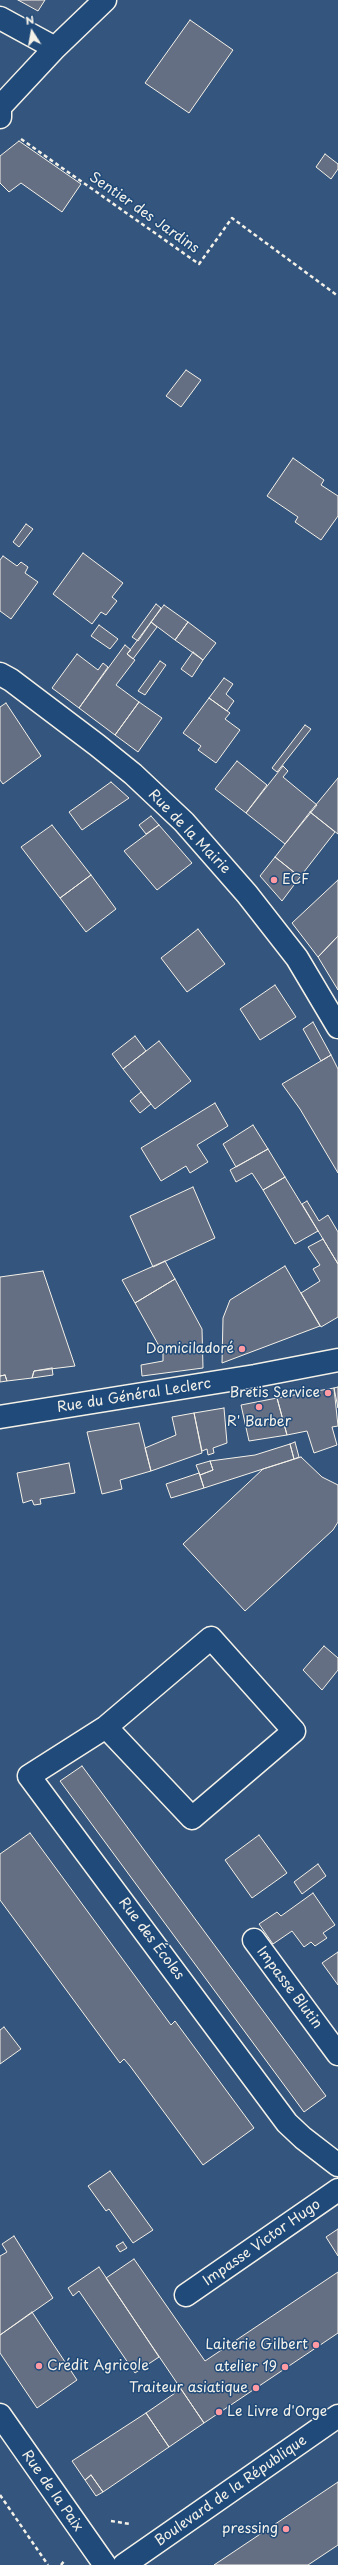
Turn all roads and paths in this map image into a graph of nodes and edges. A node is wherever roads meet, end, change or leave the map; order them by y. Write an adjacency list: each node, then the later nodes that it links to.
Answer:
1 (105, 0): 3 (street)
2 (0, 18): 3 (street)
3 (55, 48): 4 (street)
4 (0, 117)
5 (14, 134): 6 (path, Sentier des Jardins)
6 (338, 296)
7 (0, 674): 8 (street, Rue de la Mairie)
8 (338, 1027)
9 (338, 1360): 10 (street, Rue du Général Leclerc)
10 (0, 1417)
11 (106, 1727): 11 (street, Rue des Écoles); 14 (street, Rue des Écoles)
12 (254, 1940): 13 (street, Impasse Blutin)
13 (338, 2054)
14 (338, 2165)
15 (338, 2190): 16 (street, Impasse Victor Hugo)
16 (186, 2295)
17 (0, 2415): 21 (street, Rue de la Paix)
18 (338, 2416): 22 (street, Boulevard de la République)
19 (0, 2495): 20 (path)
20 (48, 2565)
21 (105, 2565)
22 (124, 2565)

